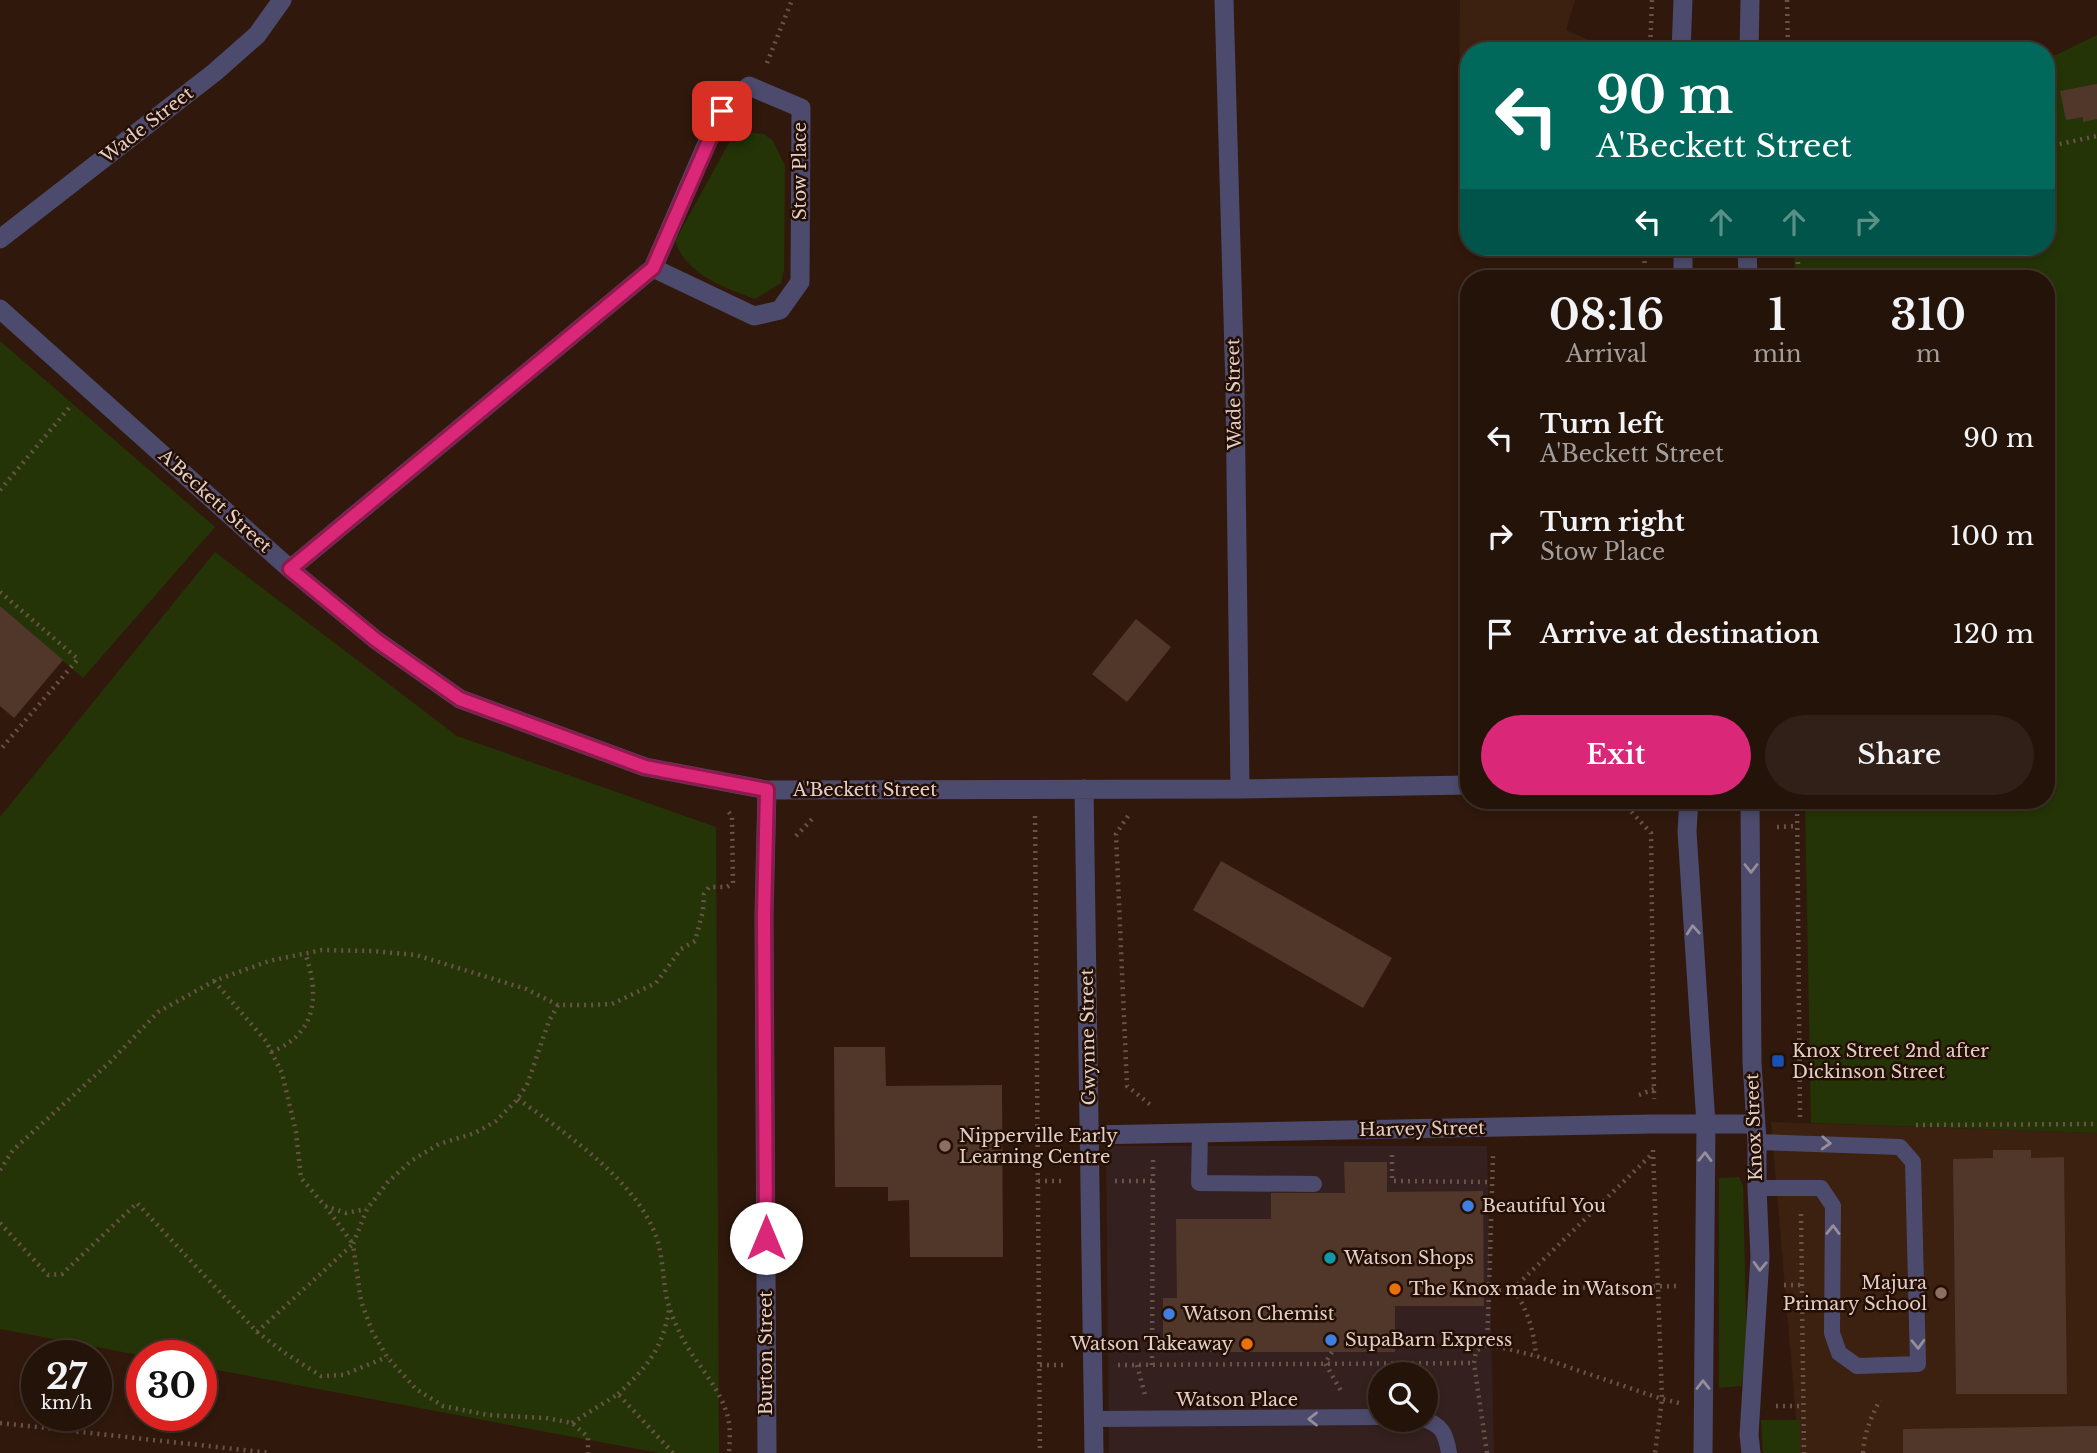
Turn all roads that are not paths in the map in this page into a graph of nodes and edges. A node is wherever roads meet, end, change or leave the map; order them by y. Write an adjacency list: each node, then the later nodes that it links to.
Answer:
1 (282, 0): 7 (street, Wade Street)
2 (1224, 0): 13 (street, Wade Street)
3 (1683, 0): 5 (street)
4 (1750, 0): 6 (street)
5 (1681, 42)
6 (1749, 42)
7 (0, 239)
8 (653, 268): 8 (street, Stow Place); 10 (street)
9 (0, 309): 10 (street, A'Beckett Street)
10 (290, 569): 14 (street, A'Beckett Street)
11 (1460, 785): 13 (street, A'Beckett Street)
12 (1084, 789): 13 (street, A'Beckett Street); 14 (street, A'Beckett Street); 20 (street, Gwynne Street)
13 (1240, 789)
14 (767, 790): 26 (street, Burton Street)
15 (1688, 809): 17 (street, one-way to 15)
16 (1750, 809): 19 (street, Knox Street, one-way to 19)
17 (1706, 1124): 18 (street, Harvey Street); 19 (street, Harvey Street); 29 (street, one-way to 17)
18 (1200, 1133): 20 (street, Harvey Street); 21 (lane)
19 (1756, 1133): 22 (street, Knox Street); 22 (lane, one-way to 22)
20 (1089, 1135): 24 (street, Gwynne Street)
21 (1314, 1184)
22 (1757, 1188): 30 (street, Knox Street, one-way to 30)
23 (1368, 1418): 24 (lane, Watson Place, one-way to 24)
24 (1093, 1419): 27 (street, Gwynne Street)
25 (1438, 1425): 28 (lane)
26 (767, 1453)
27 (1094, 1453)
28 (1449, 1453)
29 (1703, 1453)
30 (1751, 1453)

